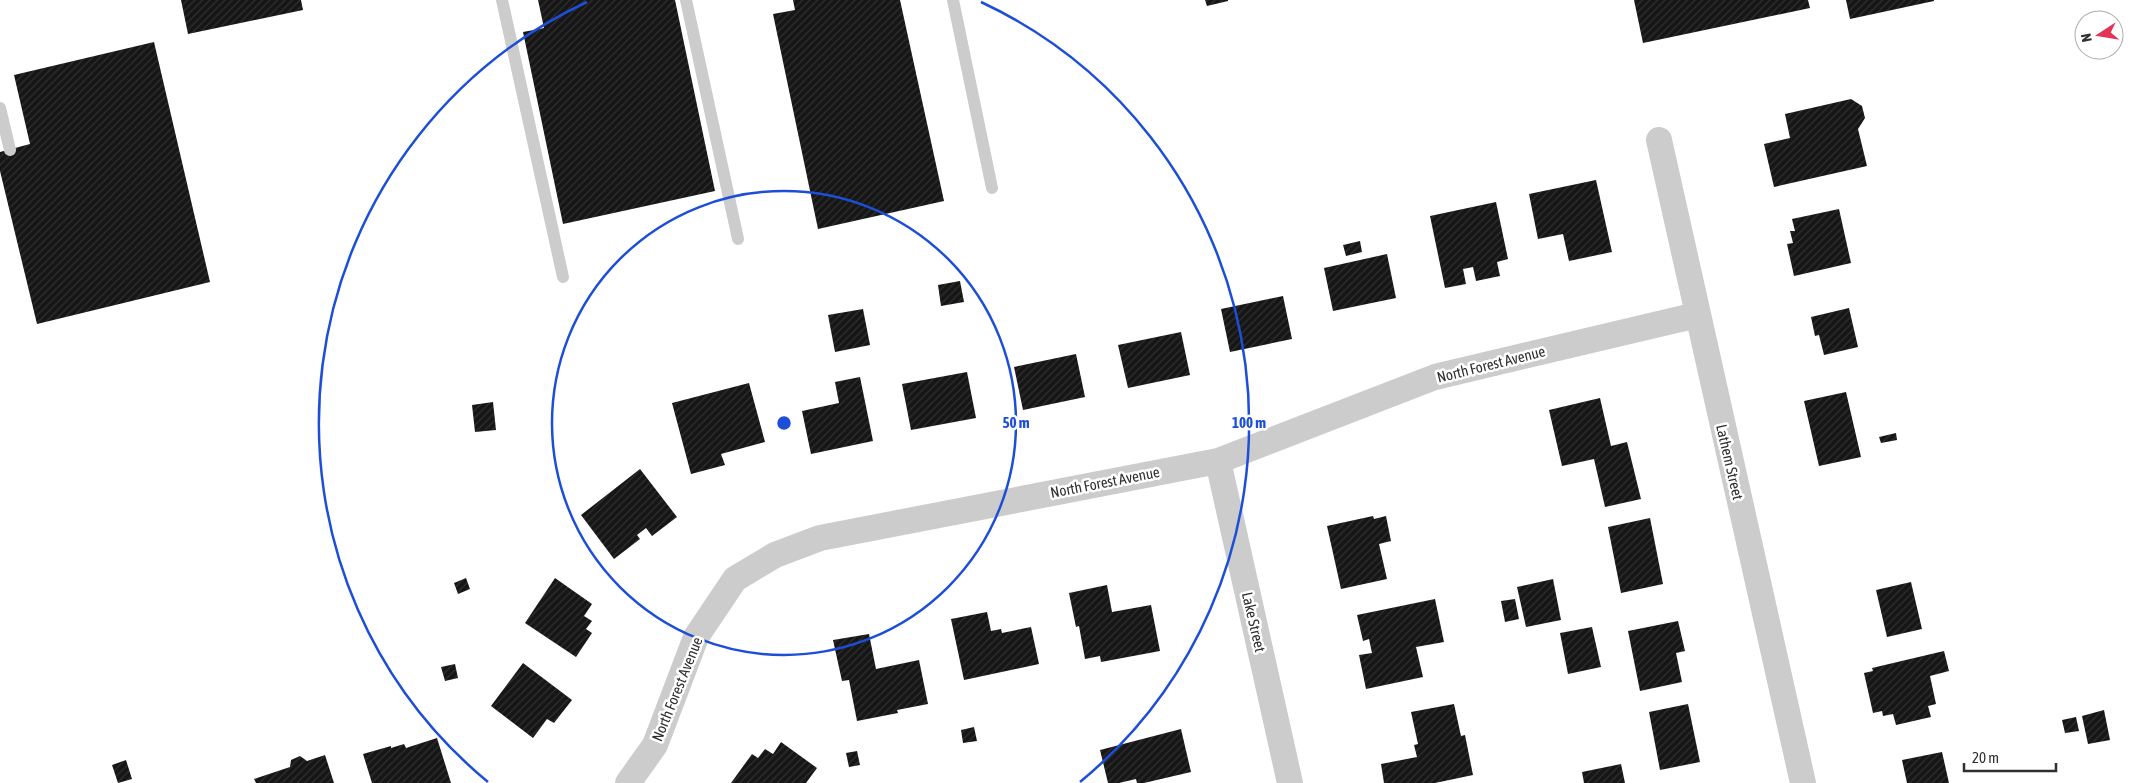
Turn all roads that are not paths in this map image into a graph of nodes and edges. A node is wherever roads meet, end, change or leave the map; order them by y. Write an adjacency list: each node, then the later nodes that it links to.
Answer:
1 (502, 0): 9 (lane)
2 (686, 0): 8 (lane)
3 (953, 0): 7 (lane)
4 (0, 108): 6 (lane)
5 (1659, 140): 10 (street, Lathem Street)
6 (10, 150)
7 (992, 188)
8 (738, 239)
9 (563, 277)
10 (1697, 315): 11 (street, North Forest Avenue); 14 (street, Lathem Street)
11 (1218, 461): 12 (street, North Forest Avenue); 13 (street, Lake Street)
12 (628, 783)
13 (1290, 783)
14 (1803, 783)

